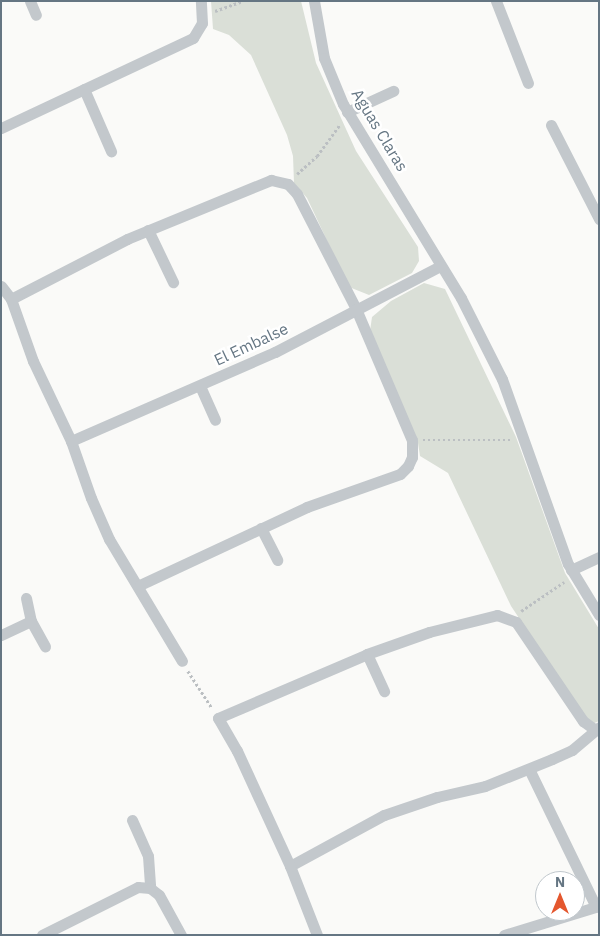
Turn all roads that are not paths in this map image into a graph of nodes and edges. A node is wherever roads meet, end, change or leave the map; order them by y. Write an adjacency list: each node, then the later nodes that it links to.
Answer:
1 (30, 1): 5 (street)
2 (201, 1): 7 (street)
3 (314, 1): 9 (street, Aguas Claras)
4 (496, 1): 6 (street)
5 (36, 14)
6 (528, 83)
7 (84, 89): 11 (street); 12 (street)
8 (393, 90): 9 (street)
9 (347, 112): 15 (street, Aguas Claras)
10 (551, 126): 13 (street)
11 (1, 128)
12 (111, 151)
13 (599, 219)
14 (148, 230): 16 (street); 18 (street); 19 (street)
15 (440, 266): 19 (street, El Embalse); 26 (street, Aguas Claras)
16 (173, 282)
17 (1, 286): 18 (street)
18 (11, 299): 22 (street)
19 (356, 309): 20 (street, El Embalse); 23 (street)
20 (200, 386): 21 (street); 22 (street, El Embalse)
21 (215, 420)
22 (71, 440): 27 (street)
23 (261, 528): 25 (street); 27 (street)
24 (599, 557): 26 (street)
25 (277, 560)
26 (572, 573): 29 (street, Aguas Claras)
27 (140, 585): 34 (street)
28 (26, 598): 30 (street)
29 (599, 615)
30 (31, 621): 31 (street); 32 (street)
31 (1, 635)
32 (45, 646)
33 (367, 654): 35 (street); 36 (street); 39 (street)
34 (182, 661)
35 (384, 692)
36 (596, 728): 37 (street)
37 (529, 769): 39 (street); 41 (street)
38 (132, 820): 40 (street)
39 (290, 866): 44 (street)
40 (150, 888): 42 (street); 43 (street)
41 (597, 906): 45 (street)
42 (42, 935)
43 (181, 935)
44 (317, 935)
45 (504, 935)

